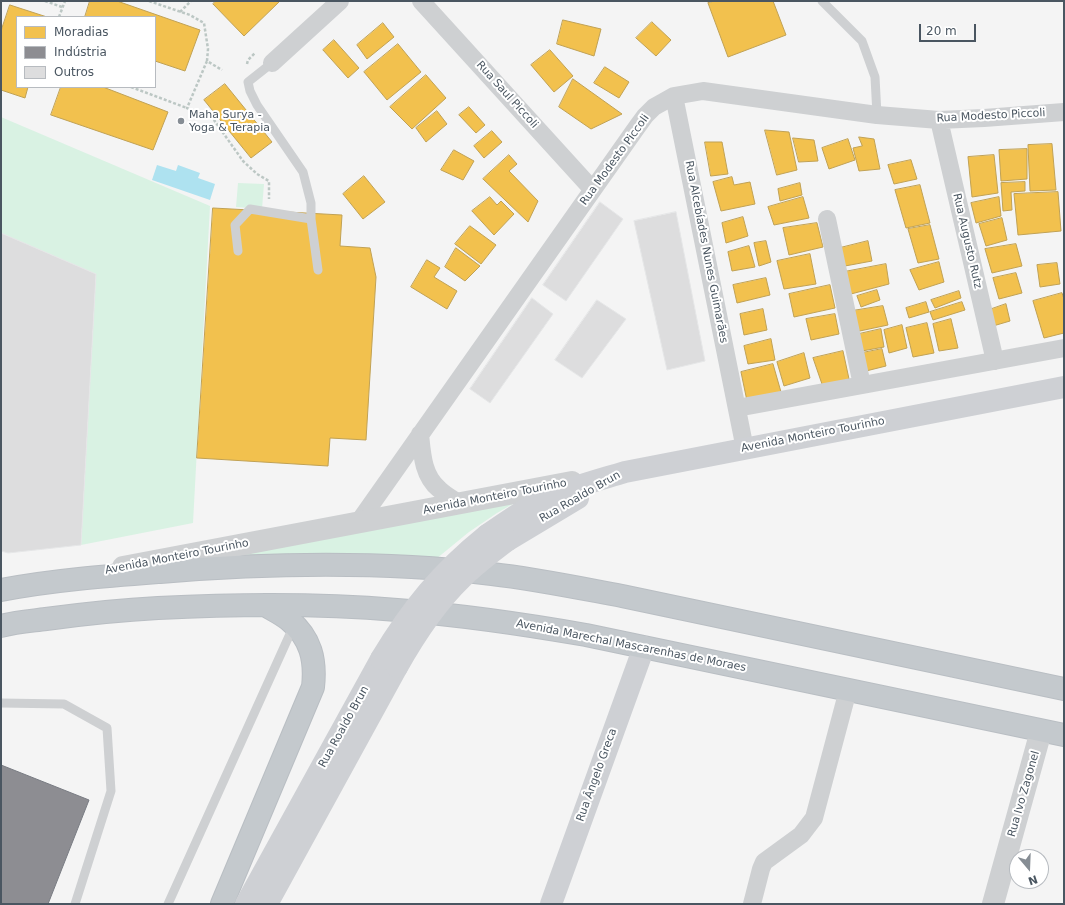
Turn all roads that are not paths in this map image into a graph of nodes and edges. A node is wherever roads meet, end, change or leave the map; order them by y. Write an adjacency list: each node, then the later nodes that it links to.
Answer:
1 (340, 1): 4 (street)
2 (421, 1): 9 (street, Rua Saul Piccoli)
3 (822, 1): 7 (lane)
4 (272, 63): 10 (lane)
5 (674, 96): 7 (street, Rua Modesto Piccoli); 9 (street, Rua Modesto Piccoli); 18 (street, Rua Alcebíades Nunes Guimarães)
6 (1064, 112): 8 (street, Rua Modesto Piccoli)
7 (877, 115): 8 (street, Rua Modesto Piccoli)
8 (939, 120): 15 (street, Rua Augusto Rutz)
9 (592, 190): 19 (street, Rua Modesto Piccoli)
10 (311, 219): 12 (lane); 13 (lane)
11 (827, 219): 16 (street)
12 (238, 252)
13 (318, 270)
14 (1064, 348): 15 (street)
15 (994, 361): 16 (street)
16 (862, 385): 18 (street)
17 (1062, 390): 20 (main road, Avenida Monteiro Tourinho)
18 (737, 408): 20 (street, Rua Alcebíades Nunes Guimarães)
19 (420, 434): 22 (street); 23 (street, Rua Modesto Piccoli)
20 (745, 449): 21 (main road, Avenida Monteiro Tourinho)
21 (625, 472): 22 (street, Avenida Monteiro Tourinho); 29 (main road, Rua Roaldo Brun, bridge); 29 (main road, Rua Roaldo Brun, bridge)
22 (460, 504): 23 (street, Avenida Monteiro Tourinho)
23 (358, 523): 24 (street, Avenida Monteiro Tourinho)
24 (10, 589): 30 (highway)
25 (265, 605): 26 (highway); 27 (highway, Avenida Marechal Mascarenhas de Moraes); 28 (highway, Avenida Marechal Mascarenhas de Moraes)
26 (294, 625): 36 (lane); 37 (highway)
27 (1, 626)
28 (644, 647): 31 (highway, Avenida Marechal Mascarenhas de Moraes); 39 (main road, Rua Ângelo Greca)
29 (389, 663): 38 (main road, Rua Roaldo Brun)
30 (1064, 689)
31 (848, 690): 33 (highway, Avenida Marechal Mascarenhas de Moraes); 40 (street)
32 (1, 703): 35 (lane)
33 (1041, 731): 34 (highway, Avenida Marechal Mascarenhas de Moraes); 41 (street, Rua Ivo Zagonel)
34 (1064, 736)
35 (75, 904)
36 (168, 904)
37 (222, 904)
38 (262, 904)
39 (551, 904)
40 (752, 904)
41 (993, 904)

